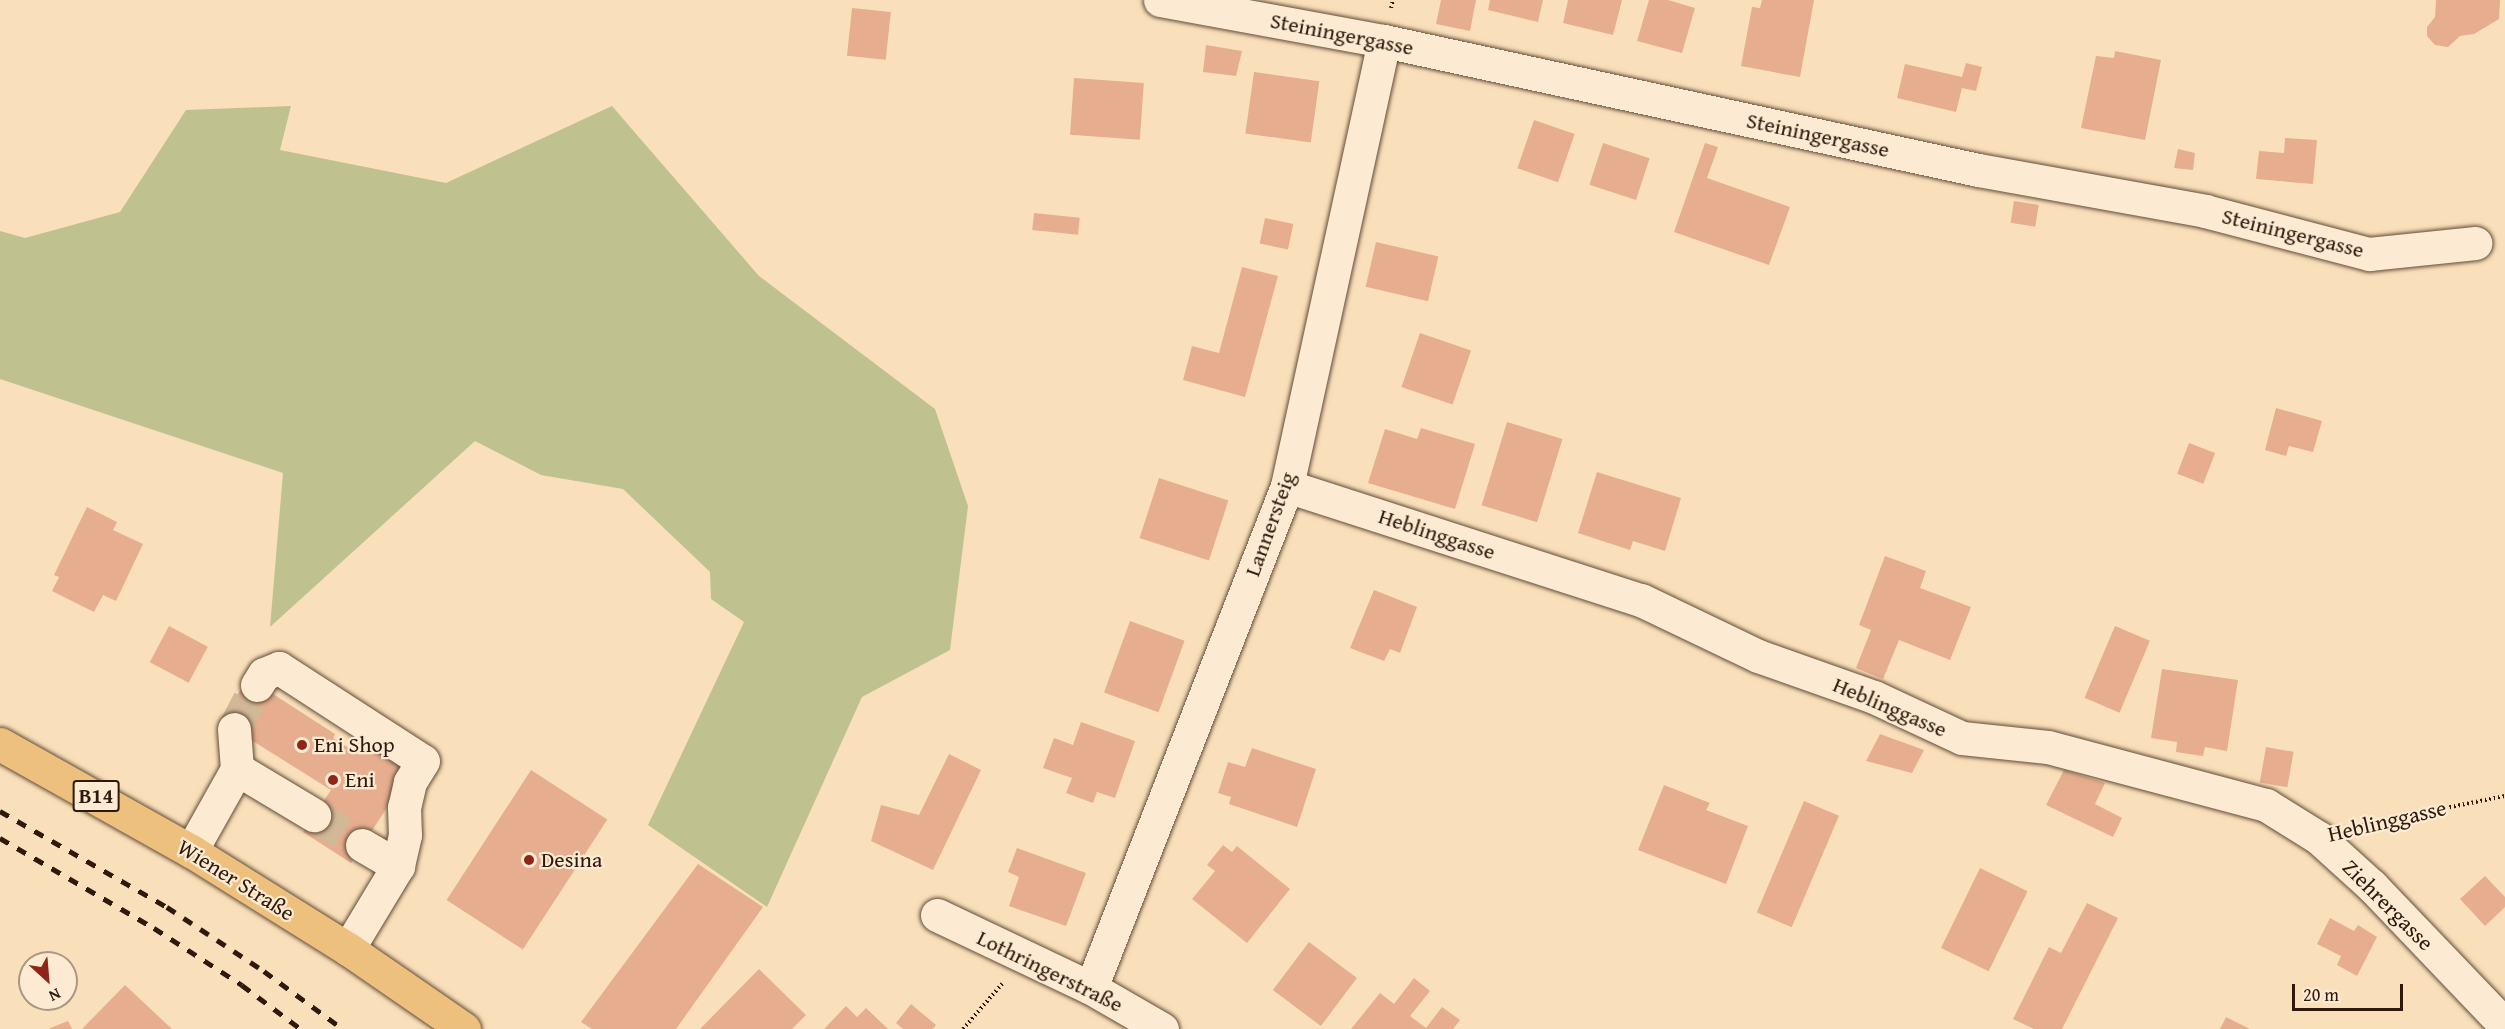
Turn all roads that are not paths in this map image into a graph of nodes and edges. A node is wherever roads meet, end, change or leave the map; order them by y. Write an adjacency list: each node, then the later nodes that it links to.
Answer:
1 (1160, 0): 2 (street, Steiningergasse)
2 (1384, 41): 3 (street, Steiningergasse); 4 (street, Lannersteig)
3 (2475, 243)
4 (1287, 486): 10 (street, Heblinggasse); 16 (street, Lannersteig)
5 (268, 676): 13 (street)
6 (234, 729): 8 (street)
7 (0, 744): 12 (main road, Wiener Straße / B14)
8 (237, 769): 9 (street); 12 (street)
9 (314, 816)
10 (2319, 838): 17 (street, Ziehrergasse)
11 (362, 845): 13 (street)
12 (191, 851): 15 (main road, Wiener Straße / B14)
13 (398, 866): 15 (street)
14 (937, 915): 16 (street, Lothringerstraße)
15 (348, 949): 18 (main road, Wiener Straße / B14)
16 (1091, 988): 19 (street, Lothringerstraße)
17 (2505, 1025)
18 (464, 1029)
19 (1162, 1029)

